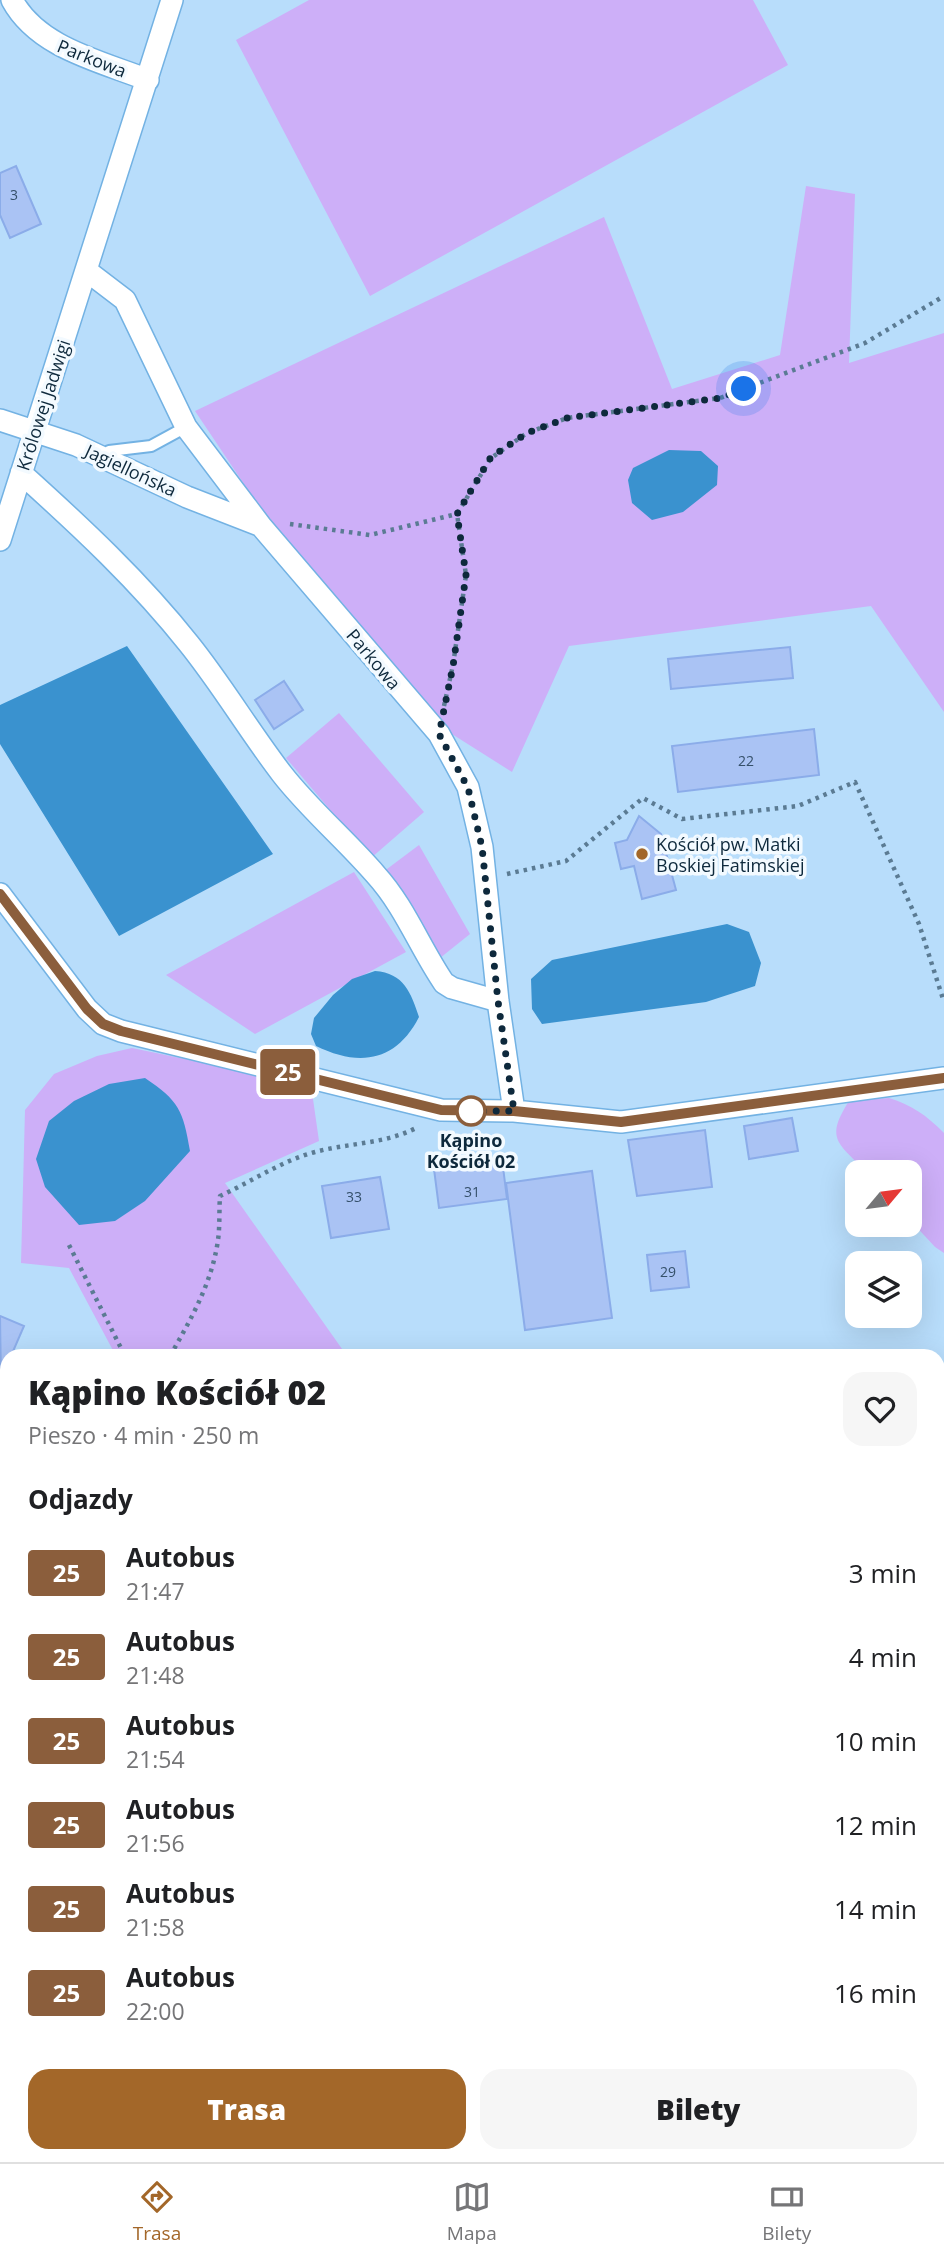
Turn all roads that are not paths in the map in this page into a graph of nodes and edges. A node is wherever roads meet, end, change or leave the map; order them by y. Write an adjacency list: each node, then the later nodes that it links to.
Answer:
1 (12, 0): 3 (street, Parkowa)
2 (172, 0): 3 (street, Królowej Jadwigi)
3 (148, 80): 4 (street, Królowej Jadwigi)
4 (87, 271): 6 (street, Parkowa); 7 (street, Królowej Jadwigi)
5 (0, 420): 7 (street, Jagiellońska)
6 (186, 427): 8 (lane); 10 (street, Parkowa)
7 (34, 431): 8 (street, Jagiellońska); 9 (street, Królowej Jadwigi)
8 (106, 457): 10 (street, Jagiellońska)
9 (21, 473): 11 (street, Królowej Jadwigi); 13 (street)
10 (261, 526): 13 (street, Parkowa)
11 (0, 540)
12 (0, 894): 15 (street)
13 (498, 1001): 15 (street, Parkowa)
14 (944, 1078): 15 (street)
15 (514, 1111)

